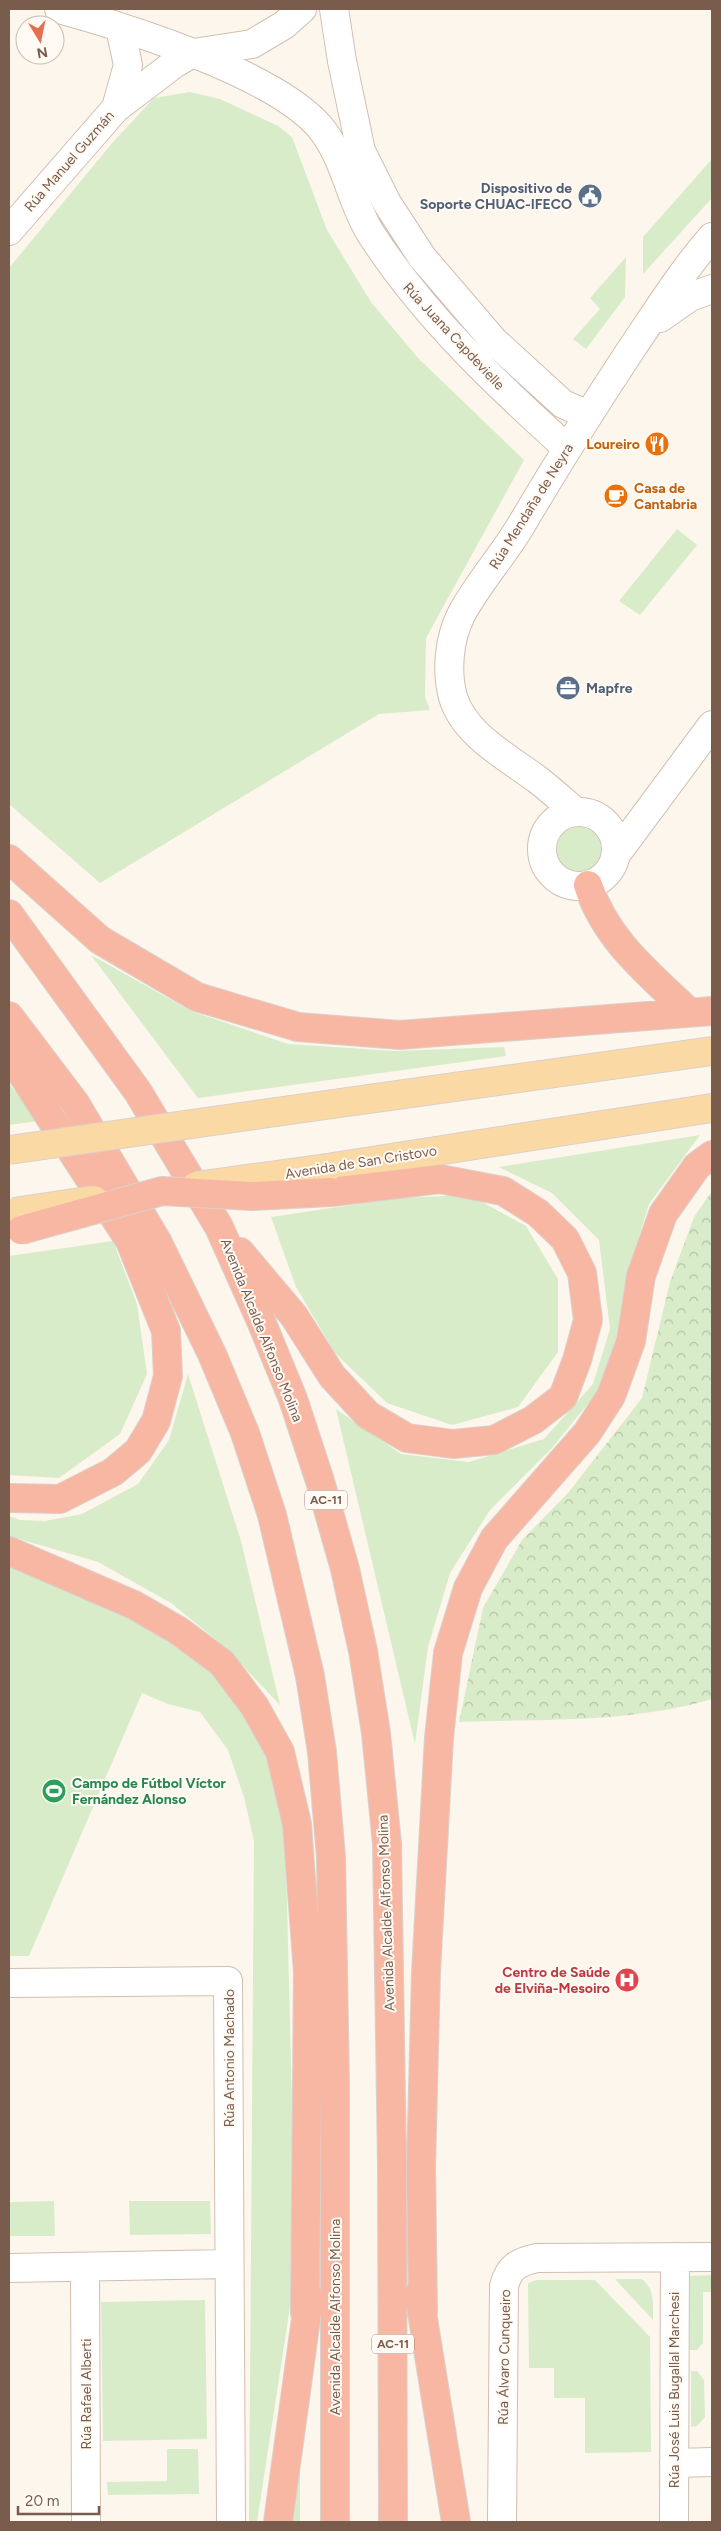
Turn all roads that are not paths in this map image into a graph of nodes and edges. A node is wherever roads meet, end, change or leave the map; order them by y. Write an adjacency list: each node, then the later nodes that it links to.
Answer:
1 (59, 9): 4 (street, Rúa Juana Capdevielle)
2 (302, 9): 5 (street)
3 (334, 9): 12 (street, Rúa Juana Capdevielle)
4 (120, 28): 5 (street, Rúa Juana Capdevielle); 6 (street, Rúa Manuel Guzmán)
5 (193, 53): 6 (street); 13 (street, Rúa Juana Capdevielle)
6 (116, 108): 7 (street, Rúa Manuel Guzmán)
7 (9, 230)
8 (712, 237): 9 (street, Rúa Mendaña de Neyra)
9 (701, 264): 11 (street, Rúa Mendaña de Neyra)
10 (712, 289): 11 (street)
11 (640, 336): 12 (street, Rúa Mendaña de Neyra)
12 (588, 415): 13 (street, Rúa Mendaña de Neyra)
13 (567, 448): 15 (street, Rúa Mendaña de Neyra)
14 (712, 725): 16 (street)
15 (538, 780): 17 (street, Rúa Mendaña de Neyra); 19 (street)
16 (662, 792): 18 (street); 20 (street)
17 (576, 812): 18 (street); 19 (street)
18 (601, 820): 20 (street)
19 (551, 823): 22 (street)
20 (615, 856): 22 (street)
21 (9, 859): 24 (highway)
22 (588, 885): 24 (highway)
23 (9, 914): 33 (highway, Avenida Alcalde Alfonso Molina / AC-11)
24 (701, 1012)
25 (9, 1016): 40 (highway, Avenida Alcalde Alfonso Molina)
26 (712, 1051): 29 (main road, bridge)
27 (9, 1054): 34 (highway)
28 (712, 1108): 31 (main road, Avenida de San Cristovo)
29 (9, 1150)
30 (712, 1155): 36 (highway)
31 (329, 1180): 32 (highway, bridge); 33 (highway)
32 (13, 1222)
33 (219, 1227): 39 (highway, Avenida Alcalde Alfonso Molina / AC-11)
34 (9, 1498)
35 (9, 1551): 37 (highway)
36 (426, 1972): 39 (highway); 48 (highway)
37 (308, 1973): 40 (highway); 49 (highway)
38 (9, 1983): 45 (street, Rúa Antonio Machado)
39 (391, 2083): 41 (highway, Avenida Alcalde Alfonso Molina / AC-11)
40 (335, 2085): 42 (highway, Avenida Alcalde Alfonso Molina)
41 (392, 2165): 48 (highway); 56 (highway, Avenida Alcalde Alfonso Molina / AC-11)
42 (335, 2168): 49 (highway); 55 (highway, Avenida Alcalde Alfonso Molina)
43 (675, 2257): 44 (street, Rúa Álvaro Cunqueiro); 51 (street, Rúa José Luis Bugallal Marchesi); 58 (street, Rúa Álvaro Cunqueiro)
44 (712, 2257)
45 (229, 2264): 46 (street); 53 (street, Rúa Antonio Machado)
46 (85, 2267): 47 (street); 52 (street, Rúa Rafael Alberti)
47 (9, 2268)
48 (423, 2312): 57 (highway)
49 (306, 2313): 54 (highway)
50 (712, 2462): 51 (street)
51 (674, 2463): 59 (street, Rúa José Luis Bugallal Marchesi)
52 (86, 2522)
53 (231, 2522)
54 (278, 2522)
55 (335, 2522)
56 (394, 2522)
57 (456, 2522)
58 (502, 2522)
59 (674, 2522)

